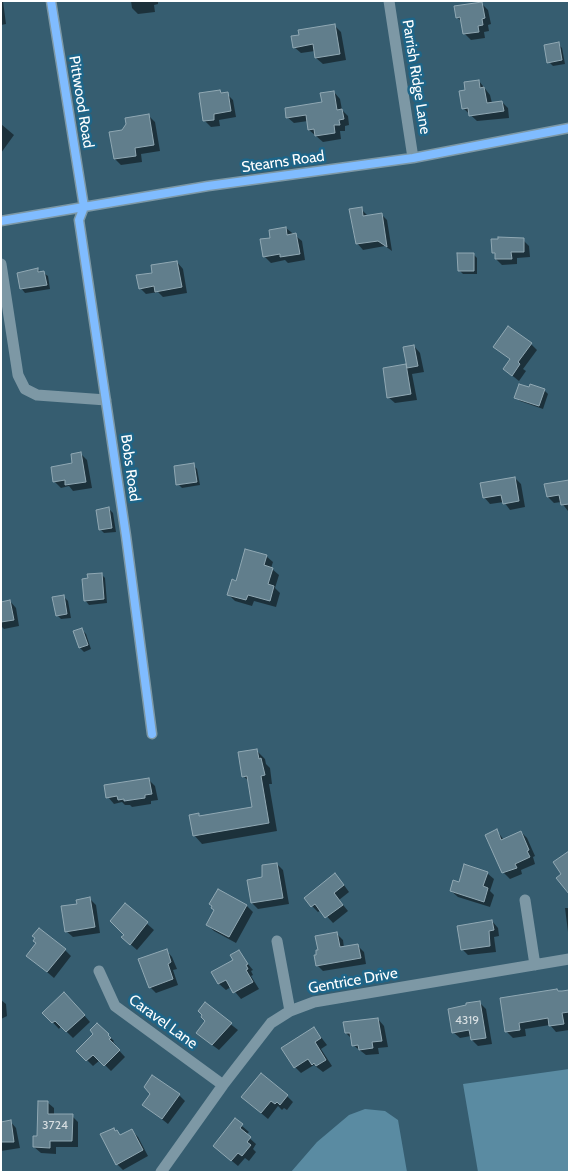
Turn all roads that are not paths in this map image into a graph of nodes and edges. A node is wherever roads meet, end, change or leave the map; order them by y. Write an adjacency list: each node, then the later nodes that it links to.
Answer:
1 (51, 1): 5 (street, Pittwood Road)
2 (389, 1): 4 (street, Parrish Ridge Lane)
3 (569, 128): 4 (street, Stearns Road)
4 (413, 158): 5 (street, Stearns Road)
5 (84, 208): 6 (street, Stearns Road); 8 (street, Bobs Road)
6 (1, 221)
7 (1, 264): 8 (street)
8 (106, 400): 9 (street, Bobs Road)
9 (152, 734)
10 (524, 900): 13 (street)
11 (277, 941): 15 (street)
12 (569, 960): 13 (street, Gentrice Drive)
13 (535, 965): 15 (street, Gentrice Drive)
14 (99, 972): 16 (street, Caravel Lane)
15 (290, 1011): 16 (street, Gentrice Drive)
16 (224, 1085): 17 (street, Gentrice Drive)
17 (161, 1172)

